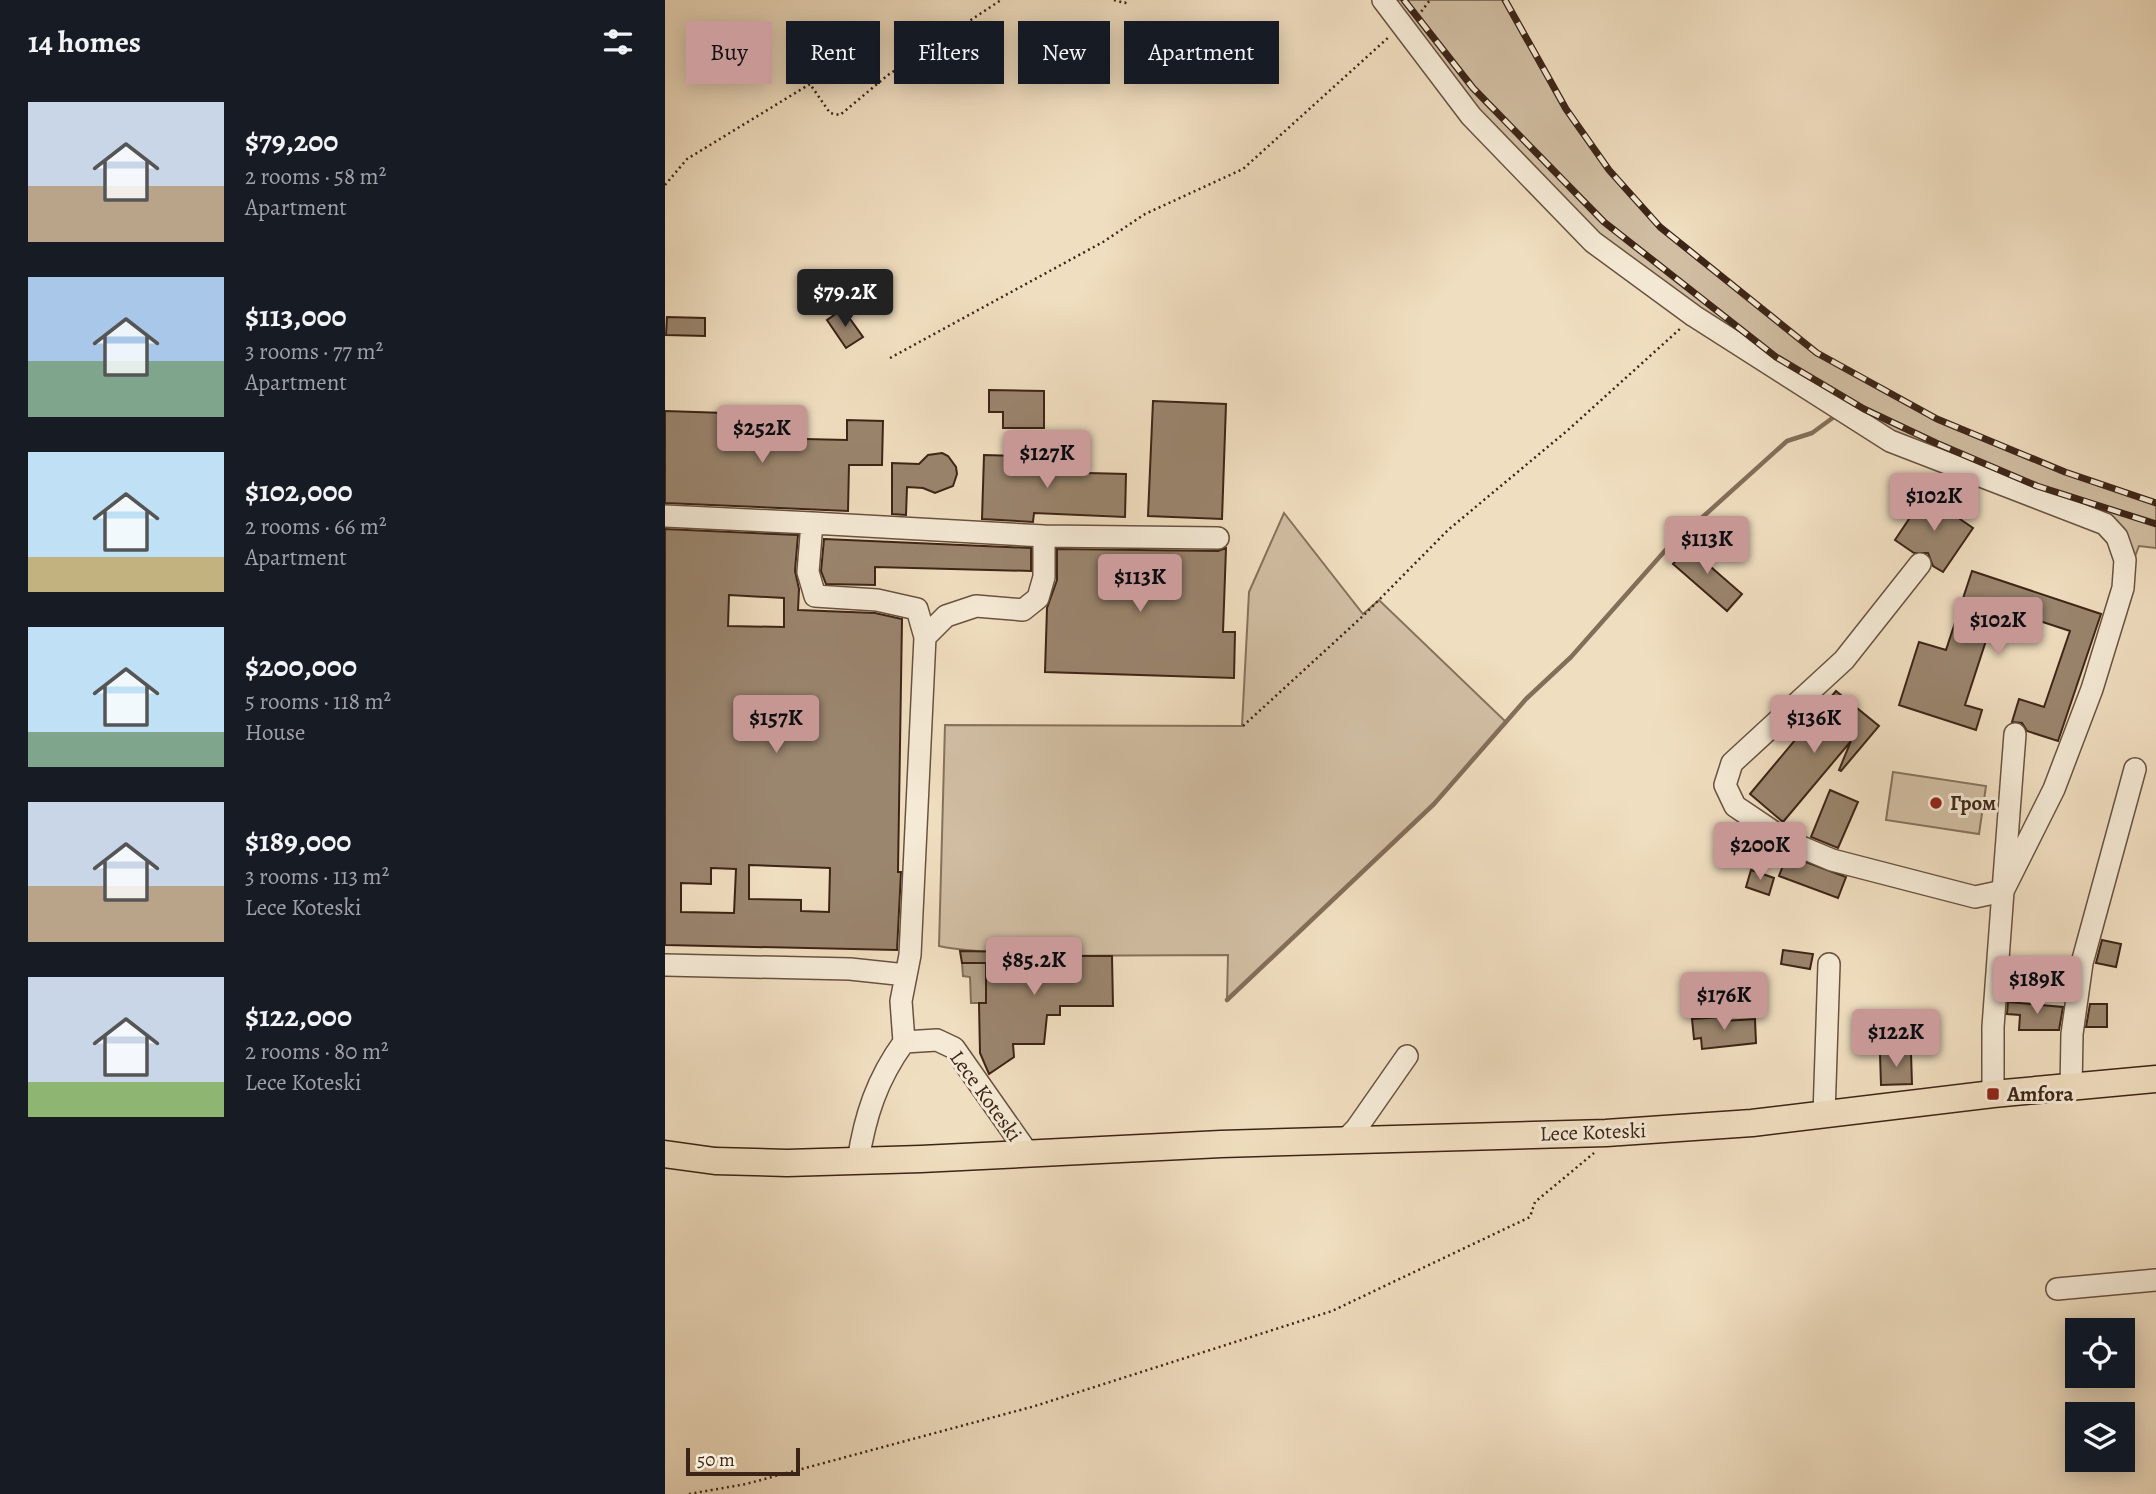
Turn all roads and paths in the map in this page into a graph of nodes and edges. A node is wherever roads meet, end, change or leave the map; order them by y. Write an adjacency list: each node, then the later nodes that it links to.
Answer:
1 (1001, 0): 7 (path)
2 (1114, 0): 3 (path)
3 (1128, 0)
4 (1383, 0): 6 (street)
5 (1430, 0): 6 (path)
6 (1401, 26): 8 (street); 9 (path)
7 (665, 185)
8 (1693, 316): 16 (path); 19 (street)
9 (890, 358)
10 (665, 516): 11 (street)
11 (812, 523): 12 (street); 15 (street)
12 (1044, 536): 13 (street); 15 (street)
13 (1218, 538)
14 (1920, 564): 19 (street)
15 (925, 636): 22 (street)
16 (1243, 726)
17 (2015, 734): 19 (street)
18 (2135, 769): 26 (street)
19 (2003, 891): 27 (street)
20 (1829, 964): 28 (street)
21 (665, 965): 22 (street)
22 (906, 975): 23 (street)
23 (904, 1042): 31 (street, Lece Koteski); 33 (street)
24 (1407, 1056): 30 (street)
25 (2156, 1079): 26 (main road, Lece Koteski)
26 (2071, 1088): 27 (main road, Lece Koteski)
27 (1993, 1094): 28 (main road, Lece Koteski)
28 (1824, 1115): 29 (main road, Lece Koteski)
29 (1606, 1133): 30 (main road, Lece Koteski); 36 (path)
30 (1345, 1140): 31 (main road, Lece Koteski)
31 (1027, 1152): 33 (main road, Lece Koteski)
32 (665, 1154): 33 (main road, Lece Koteski)
33 (858, 1161)
34 (2156, 1280): 35 (street)
35 (2057, 1289)
36 (689, 1494)

